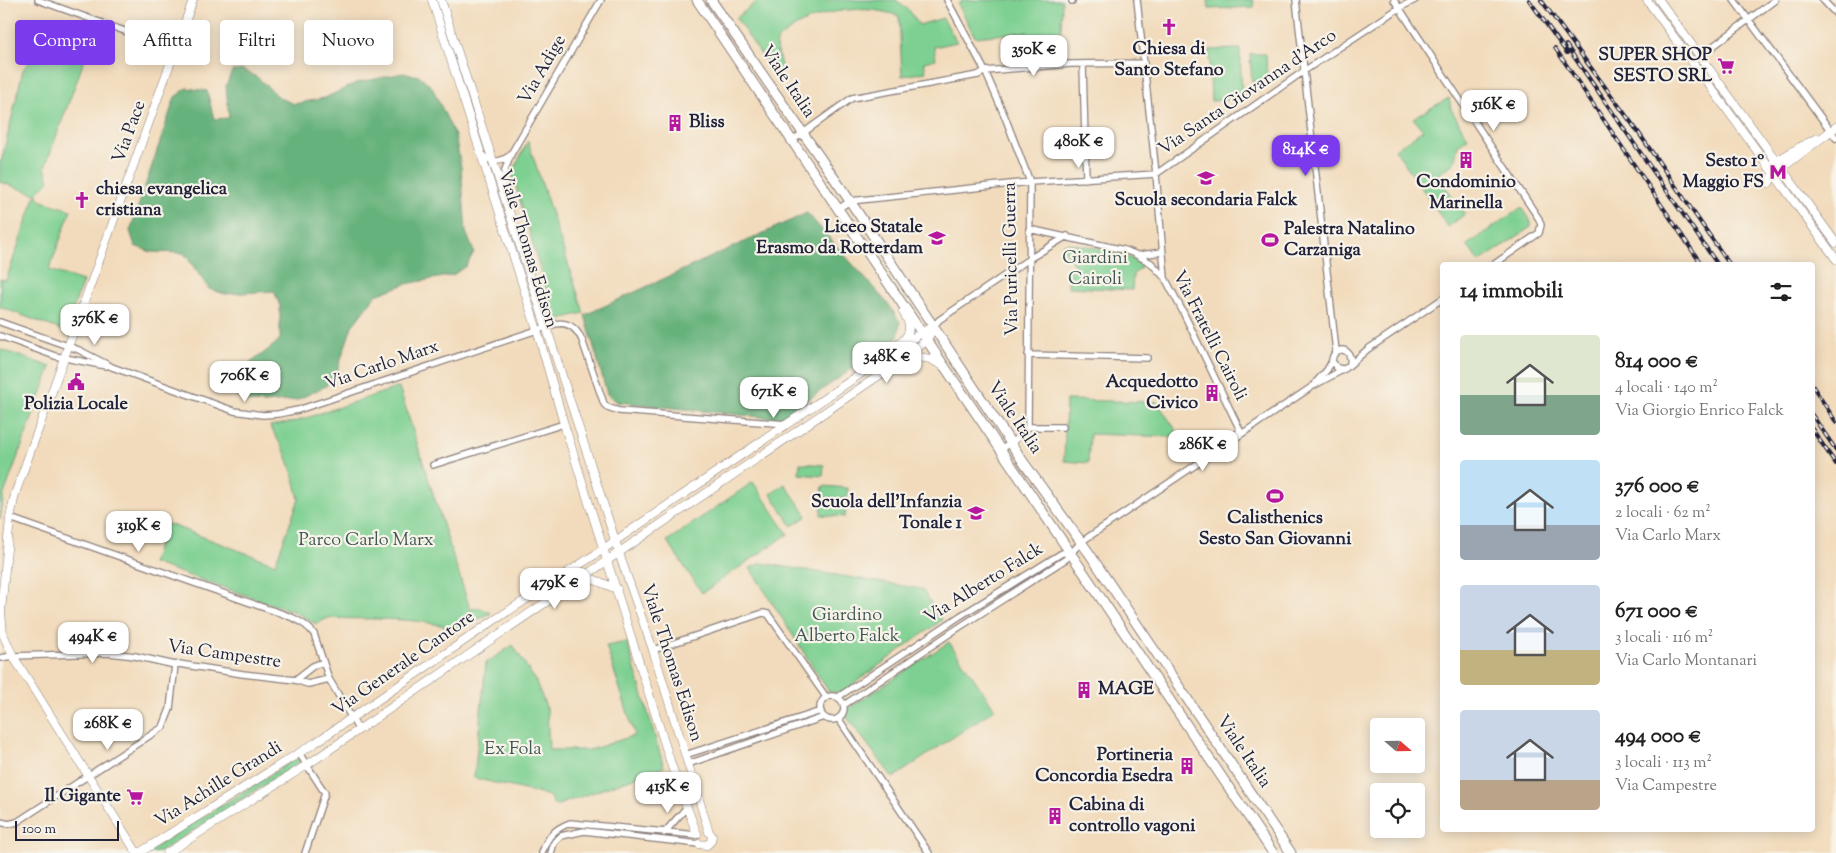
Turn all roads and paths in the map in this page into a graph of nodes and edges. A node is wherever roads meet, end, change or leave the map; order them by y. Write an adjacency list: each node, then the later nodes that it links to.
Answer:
1 (38, 0): 23 (street)
2 (194, 0): 21 (street, Via Pace)
3 (432, 0): 36 (street, Viale Thomas Edison)
4 (441, 0): 37 (street, Viale Thomas Edison)
5 (601, 0): 35 (street, Via Adige)
6 (697, 0): 34 (main road, Viale Italia)
7 (711, 0): 31 (main road, Viale Italia)
8 (947, 0): 28 (street, Via Puricelli Guerra)
9 (1296, 0): 29 (street)
10 (1394, 0): 19 (street)
11 (1406, 0): 19 (street)
12 (1414, 0): 19 (street)
13 (1647, 0): 38 (street)
14 (1658, 0): 24 (street)
15 (1734, 0): 22 (street)
16 (1774, 0): 22 (street)
17 (1823, 0): 20 (street)
18 (1137, 2): 25 (street)
19 (1399, 8): 29 (street, Via Santa Giovanna d'Arco); 55 (street)
20 (1836, 14)
21 (187, 20)
22 (1748, 20): 24 (street); 30 (street)
23 (125, 31)
24 (1700, 56): 38 (street)
25 (1144, 63): 26 (street); 40 (street)
26 (1083, 64): 28 (street); 42 (street)
27 (170, 65): 65 (street, Via Pace)
28 (985, 71): 31 (street); 43 (street, Via Puricelli Guerra)
29 (1304, 71): 40 (street, Via Santa Giovanna d'Arco); 67 (street)
30 (1834, 129): 32 (street); 33 (street)
31 (802, 133): 34 (street); 46 (main road, Viale Italia)
32 (1824, 135): 38 (street); 39 (street)
33 (1836, 138)
34 (792, 141): 47 (main road, Viale Italia)
35 (511, 154): 37 (street); 45 (street, Via Adige)
36 (482, 155): 37 (street); 62 (street, Viale Thomas Edison)
37 (493, 162): 45 (street, Viale Thomas Edison)
38 (1772, 164): 39 (street); 41 (street)
39 (1781, 168): 41 (street); 50 (street)
40 (1156, 174): 42 (street, Via Santa Giovanna d'Arco); 51 (street)
41 (1774, 174): 44 (street); 44 (street)
42 (1086, 178): 43 (street, Via Santa Giovanna d'Arco)
43 (1030, 182): 46 (street, Via Santa Giovanna d'Arco); 48 (street, Via Puricelli Guerra)
44 (1781, 184): 54 (street)
45 (503, 189): 61 (street, Viale Thomas Edison)
46 (850, 201): 47 (street, Via Santa Giovanna d'Arco); 60 (main road, Viale Italia)
47 (838, 209): 57 (main road, Viale Italia)
48 (1030, 229): 49 (street, Via Fratelli Cairoli); 53 (street, Via Puricelli Guerra)
49 (1067, 236): 52 (street, Via Fratelli Cairoli); 53 (street, Via Generale Cantore)
50 (1836, 243)
51 (1162, 252): 52 (street, Via Fratelli Cairoli); 56 (street)
52 (1139, 256): 56 (street, Via Fratelli Cairoli)
53 (1029, 259): 60 (street, Via Generale Cantore); 71 (street, Via Puricelli Guerra)
54 (1836, 259)
55 (1497, 262)
56 (1165, 278): 84 (street, Via Fratelli Cairoli)
57 (886, 281): 64 (main road, Viale Italia); 68 (street, Viale Italia)
58 (1440, 300): 66 (street)
59 (0, 322): 65 (street, Via Carlo Marx)
60 (934, 326): 64 (street, Via Generale Cantore); 85 (main road, Viale Italia)
61 (547, 327): 62 (street, Via Carlo Marx); 81 (street, Via Carlo Marx); 88 (street, Viale Thomas Edison)
62 (537, 330): 76 (street, Via Carlo Marx); 80 (street, Viale Thomas Edison)
63 (0, 336): 72 (street, Via Carlo Marx)
64 (924, 336): 68 (street, Via Generale Cantore); 70 (street, Via Generale Cantore); 77 (main road, Viale Italia)
65 (68, 346): 72 (street, Via Pace); 76 (street, Via Carlo Marx)
66 (1368, 349): 69 (street); 75 (street)
67 (1336, 351): 69 (street); 74 (street)
68 (890, 354): 81 (street, Via Generale Cantore)
69 (1350, 354): 75 (street)
70 (909, 355): 77 (street); 94 (street, Via Generale Cantore)
71 (1028, 355): 73 (street, Via Puricelli Guerra); 82 (street, Via Puricelli Guerra)
72 (64, 358): 76 (street, Via Carlo Marx); 90 (street, Via Pace)
73 (1147, 358)
74 (1332, 361): 78 (street); 79 (street)
75 (1350, 363): 78 (street)
76 (112, 367)
77 (946, 368): 86 (main road, Viale Italia)
78 (1343, 369): 79 (street)
79 (1313, 386): 84 (street)
80 (564, 424): 87 (street); 89 (street, Viale Thomas Edison)
81 (787, 424): 91 (street, Via Generale Cantore)
82 (1028, 427): 83 (street); 85 (street)
83 (1063, 427)
84 (1234, 437): 92 (street)
85 (1011, 443): 86 (street); 92 (main road, Viale Italia)
86 (1001, 450): 95 (main road, Viale Italia)
87 (433, 464)
88 (605, 504): 89 (street); 91 (street, Viale Thomas Edison)
89 (591, 508): 93 (street, Viale Thomas Edison)
90 (10, 518): 100 (street, Via Pace); 102 (street)
91 (616, 539): 93 (street, Via Generale Cantore); 94 (street, Viale Thomas Edison)
92 (1081, 542): 95 (street); 135 (main road, Viale Italia)
93 (603, 548): 96 (street, Viale Thomas Edison); 110 (street, Via Generale Cantore)
94 (620, 552): 96 (street, Via Generale Cantore); 99 (street, Viale Thomas Edison)
95 (1070, 553): 107 (street, Via Alberto Falck); 108 (street, Via Alberto Falck); 134 (main road, Viale Italia)
96 (608, 560): 97 (street, Via Generale Cantore); 98 (street, Viale Thomas Edison)
97 (585, 576): 98 (street); 112 (street, Via Generale Cantore)
98 (616, 590): 119 (street, Viale Thomas Edison)
99 (653, 650): 106 (street); 115 (street, Viale Thomas Edison)
100 (13, 656): 101 (street, Via Campestre); 103 (street, Via Campestre); 118 (street, Via Pace)
101 (0, 658)
102 (323, 662): 104 (street, Via Campestre); 105 (street)
103 (175, 665): 104 (street, Via Campestre); 118 (street)
104 (294, 680): 105 (street, Via Campestre)
105 (329, 680): 110 (street)
106 (826, 697): 107 (street); 109 (street)
107 (838, 697): 108 (street)
108 (844, 705): 111 (street)
109 (822, 714): 111 (street); 115 (street); 116 (street)
110 (351, 718): 112 (street); 113 (street, Via Generale Cantore)
111 (838, 718): 133 (street)
112 (358, 730): 117 (street, Via Generale Cantore)
113 (315, 743): 114 (street, Via Achille Grandi)
114 (299, 753): 117 (street); 126 (street, Via Achille Grandi)
115 (685, 755): 116 (street, Viale Thomas Edison)
116 (688, 764): 121 (street, Viale Thomas Edison)
117 (307, 765): 127 (street, Via Achille Grandi); 128 (street)
118 (88, 776): 120 (street); 126 (street, Via Pace)
119 (687, 808): 122 (street); 123 (street, Viale Thomas Edison)
120 (0, 822)
121 (709, 832): 123 (street); 125 (street)
122 (664, 833): 123 (street); 129 (street)
123 (697, 835): 124 (street)
124 (699, 844): 125 (street); 130 (street); 131 (street)
125 (710, 844): 132 (street)
126 (138, 853)
127 (167, 853)
128 (305, 853)
129 (542, 853)
130 (551, 853)
131 (702, 853)
132 (713, 853)
133 (929, 853)
134 (1273, 853)
135 (1291, 853)

